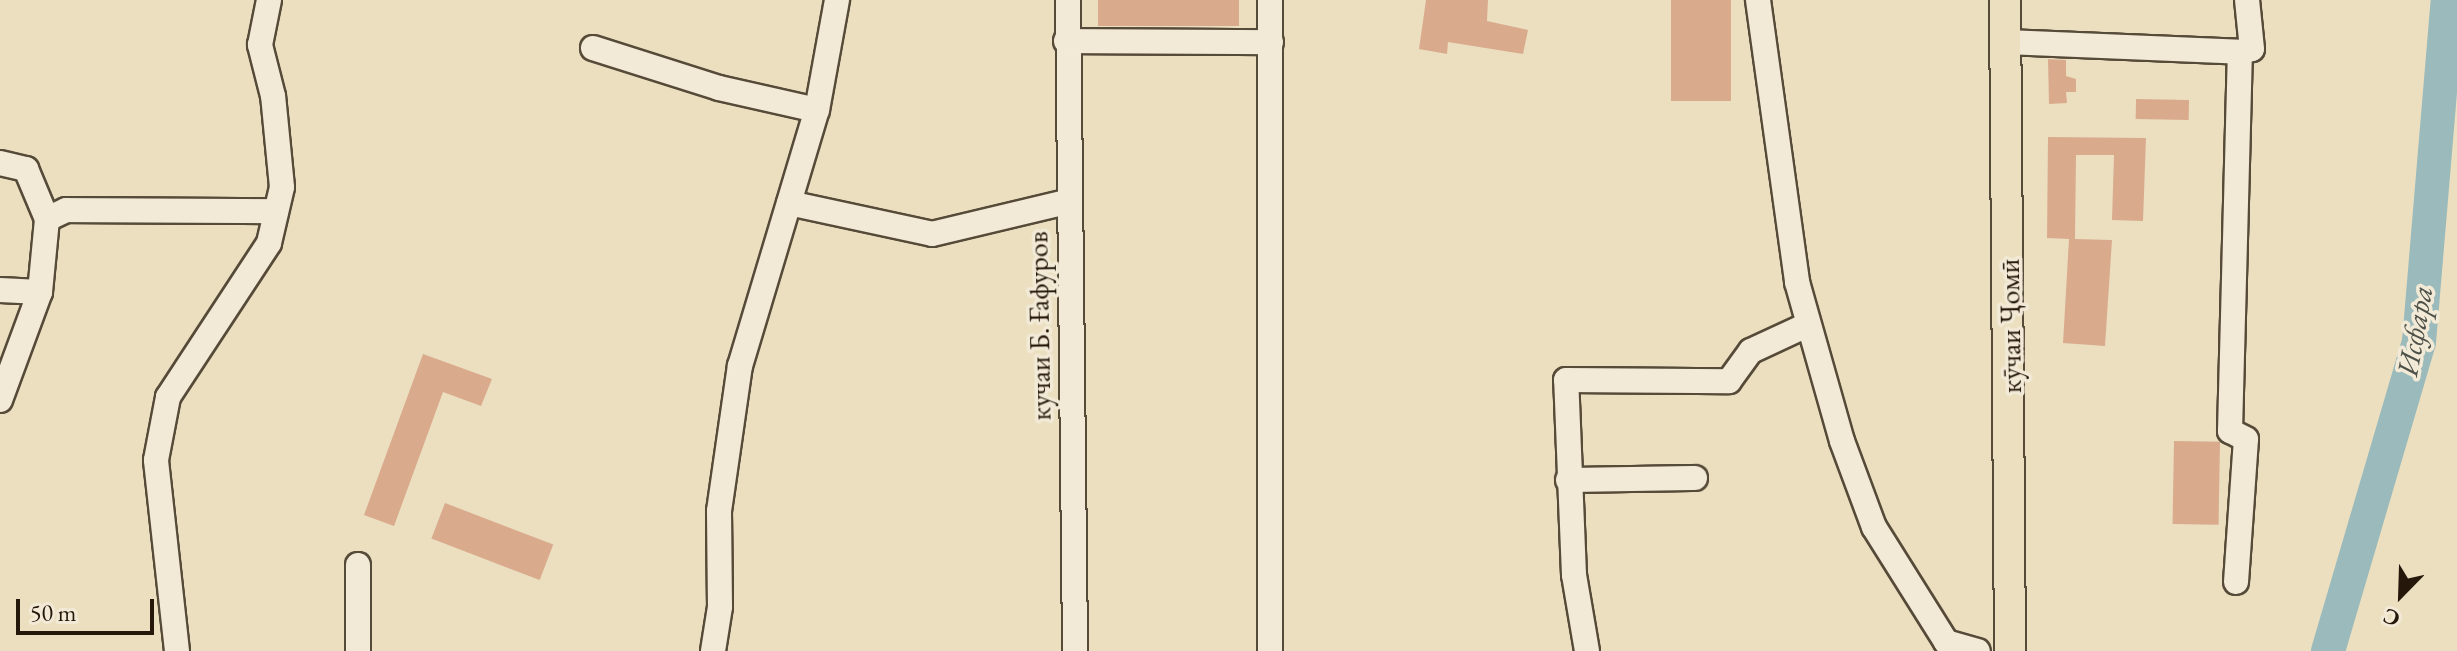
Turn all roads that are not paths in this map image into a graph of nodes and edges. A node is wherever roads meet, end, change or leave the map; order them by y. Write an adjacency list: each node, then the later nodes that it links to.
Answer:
1 (269, 0): 17 (street)
2 (837, 0): 13 (street)
3 (1068, 0): 8 (street, кучаи Б. Ғафуров)
4 (1270, 0): 9 (street)
5 (1758, 0): 21 (street)
6 (2005, 0): 10 (main road, кӯчаи Ҷомӣ)
7 (2247, 0): 12 (street)
8 (1066, 41): 9 (street); 15 (street, кучаи Б. Ғафуров)
9 (1271, 42): 31 (street)
10 (2006, 42): 12 (street); 34 (main road, кӯчаи Ҷомӣ)
11 (593, 48): 13 (street)
12 (2240, 52): 26 (street)
13 (817, 110): 16 (street)
14 (0, 163): 18 (street)
15 (1066, 202): 16 (street); 30 (street, кучаи Б. Ғафуров)
16 (789, 203): 29 (street)
17 (276, 211): 18 (street); 27 (street)
18 (47, 219): 20 (street)
19 (0, 290): 20 (street)
20 (40, 292): 22 (street)
21 (1807, 325): 24 (street); 33 (street)
22 (0, 400)
23 (1695, 478): 24 (street)
24 (1568, 480): 32 (street)
25 (358, 565): 28 (street)
26 (2236, 582)
27 (177, 651)
28 (358, 651)
29 (713, 651)
30 (1075, 651)
31 (1270, 651)
32 (1587, 651)
33 (1978, 651)
34 (2010, 651)

